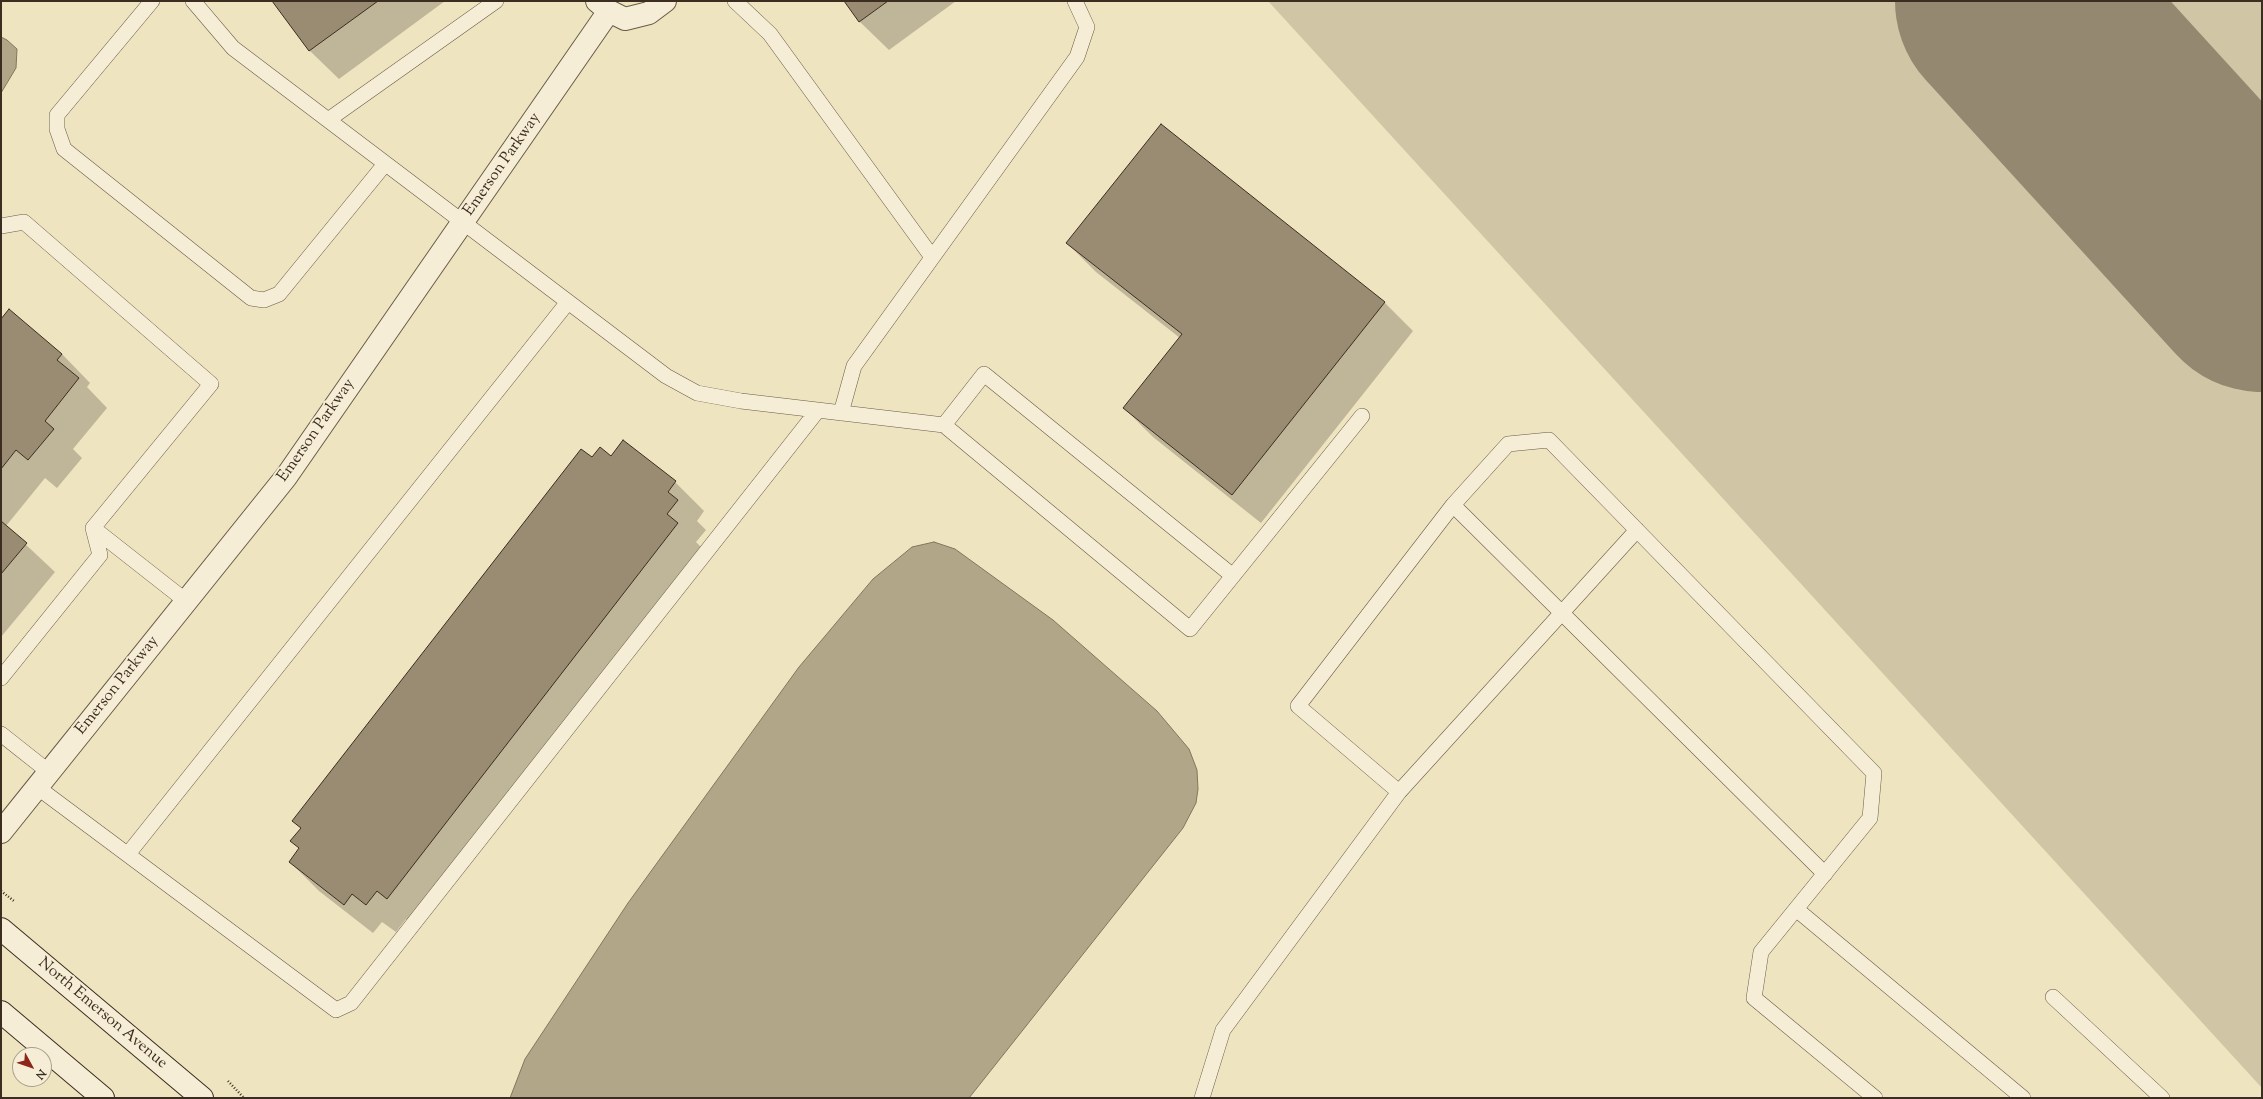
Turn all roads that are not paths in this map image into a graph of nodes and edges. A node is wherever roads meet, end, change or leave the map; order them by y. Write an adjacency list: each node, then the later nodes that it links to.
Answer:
1 (152, 1): 9 (lane)
2 (193, 1): 8 (lane)
3 (496, 1): 8 (lane)
4 (665, 1): 7 (street, Emerson Parkway)
5 (735, 1): 12 (lane)
6 (1075, 1): 12 (lane)
7 (603, 6): 10 (street, Emerson Parkway)
8 (328, 120): 9 (lane)
9 (385, 164): 10 (lane)
10 (462, 223): 13 (lane); 22 (street, Emerson Parkway)
11 (1, 226): 19 (lane)
12 (932, 257): 15 (lane)
13 (568, 302): 14 (lane); 29 (lane)
14 (818, 410): 15 (lane); 29 (lane)
15 (841, 413): 17 (lane)
16 (1362, 416): 21 (lane)
17 (944, 425): 21 (lane); 21 (lane)
18 (1453, 505): 20 (lane); 23 (lane); 27 (lane)
19 (93, 528): 22 (lane); 24 (lane)
20 (1637, 530): 23 (lane); 30 (lane)
21 (1233, 576)
22 (186, 601): 26 (street, Emerson Parkway)
23 (1562, 613): 27 (lane); 30 (lane)
24 (1, 678)
25 (1, 734): 26 (lane)
26 (43, 780): 28 (street, Emerson Parkway); 29 (lane)
27 (1399, 792): 37 (lane)
28 (1, 832)
29 (128, 854)
30 (1825, 874): 31 (lane)
31 (1796, 909): 38 (lane); 39 (lane)
32 (1, 929): 36 (street, North Emerson Avenue)
33 (2053, 997): 40 (lane)
34 (1, 1012): 35 (street)
35 (103, 1098)
36 (202, 1098)
37 (1202, 1098)
38 (1875, 1098)
39 (2023, 1098)
40 (2162, 1098)

